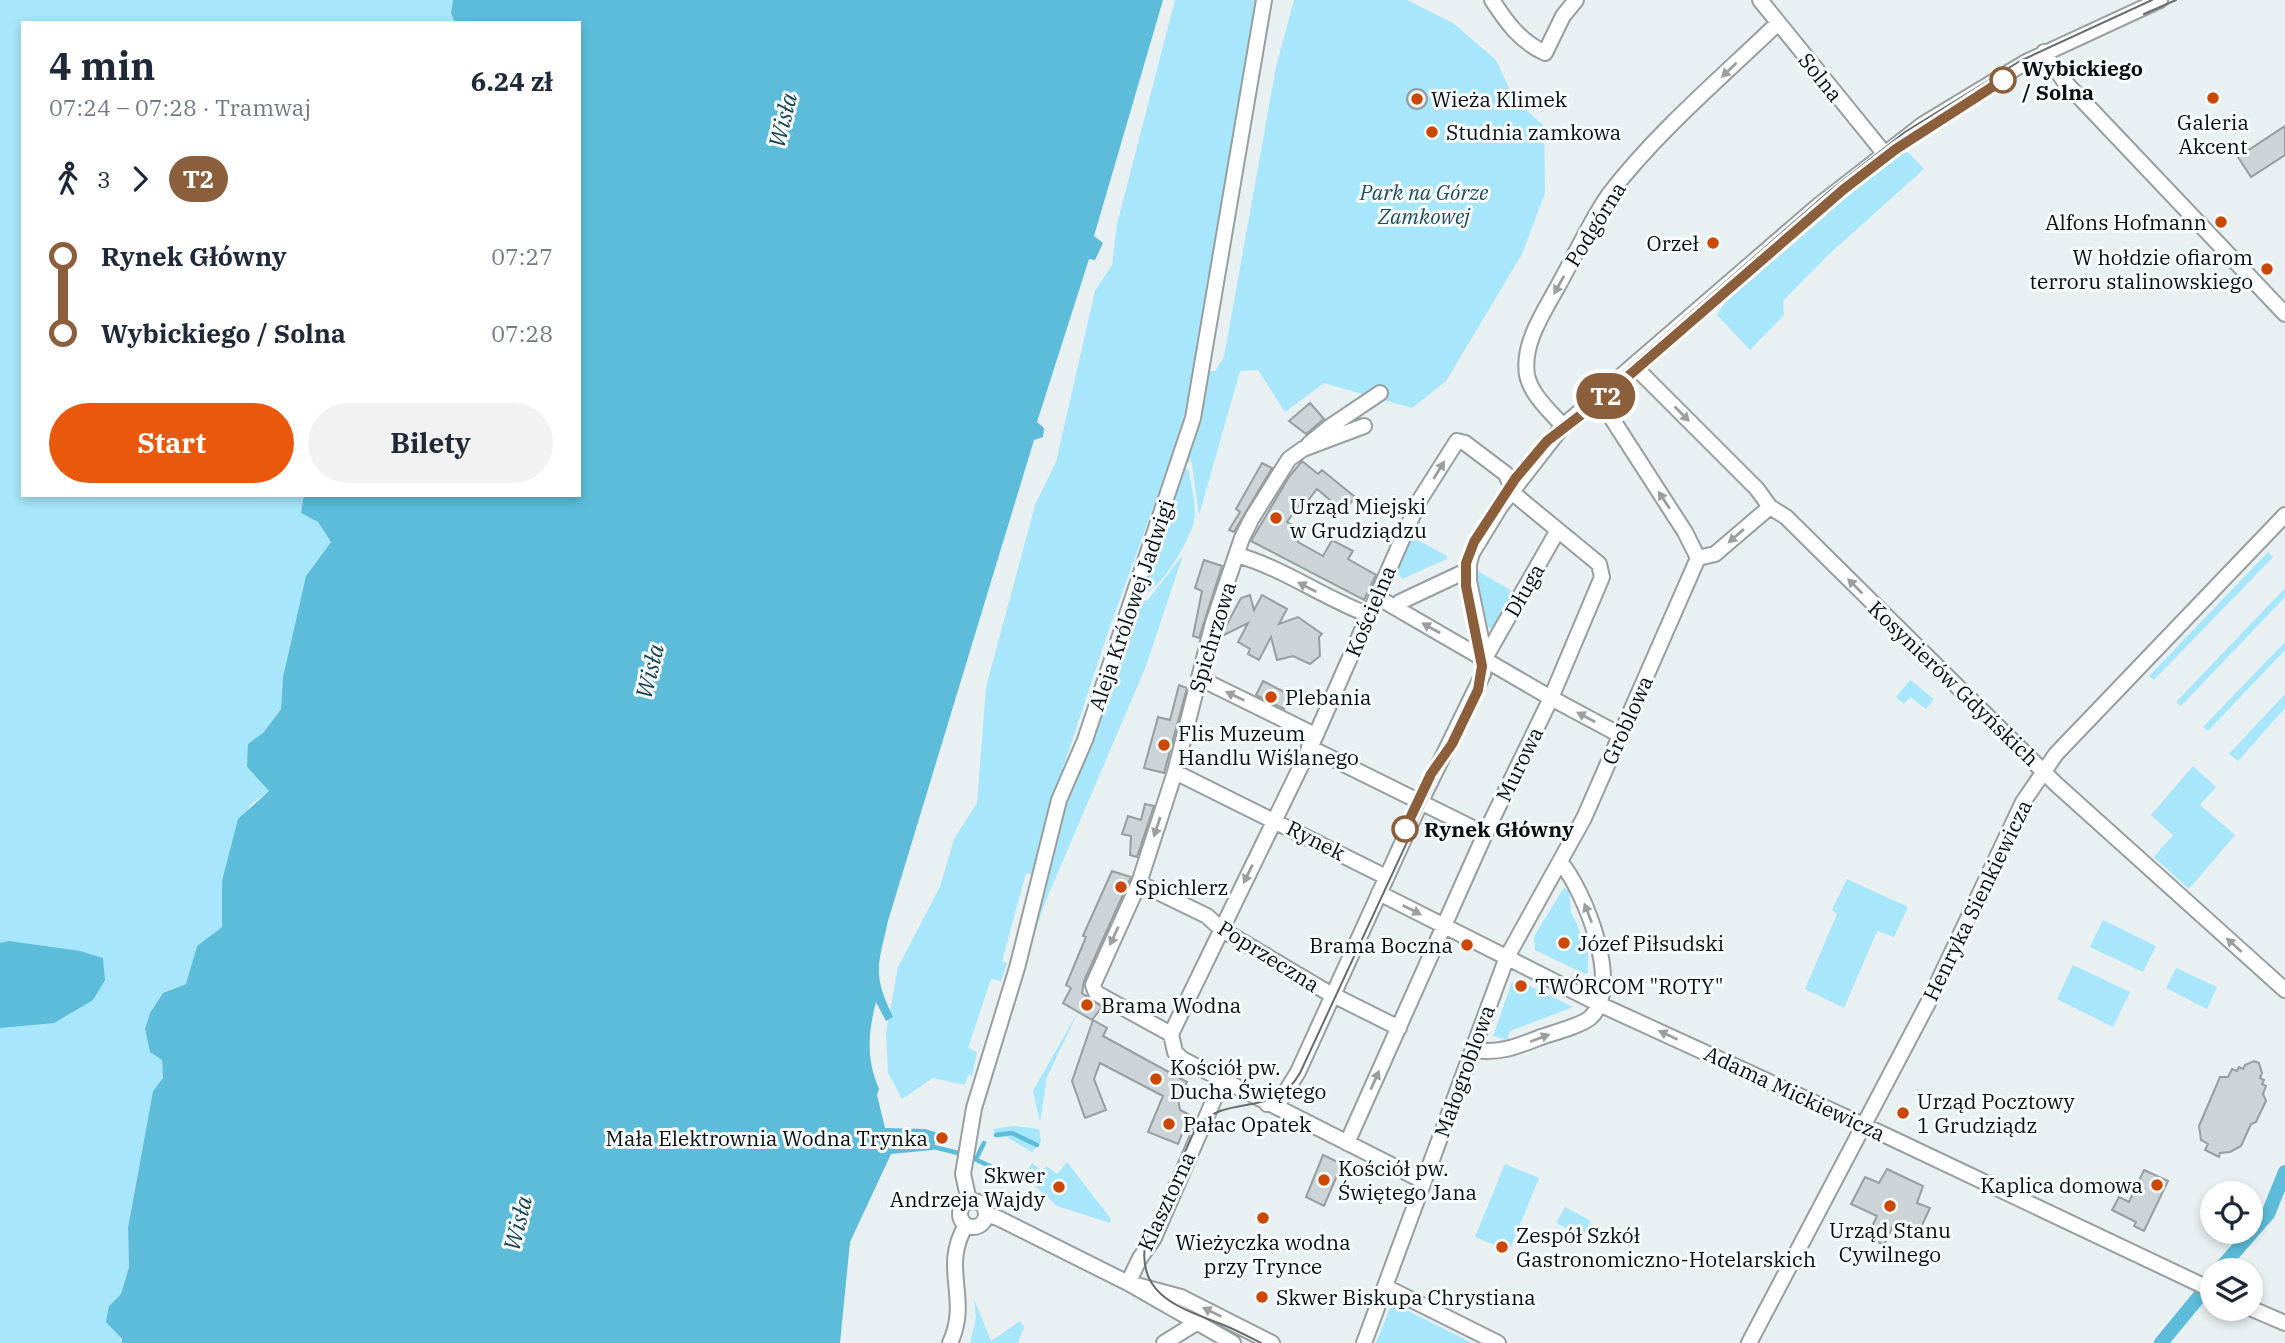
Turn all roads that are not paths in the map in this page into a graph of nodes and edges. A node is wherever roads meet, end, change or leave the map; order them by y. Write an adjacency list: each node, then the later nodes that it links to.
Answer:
1 (1264, 0): 54 (street, Aleja Królowej Jadwigi)
2 (1492, 0): 3 (street)
3 (1576, 0)
4 (1760, 0): 6 (street, Solna)
5 (2158, 0): 7 (street)
6 (1778, 23): 8 (street, Solna); 14 (street, Podgórna, one-way to 14)
7 (2044, 52): 8 (street); 9 (street)
8 (1884, 153): 10 (street)
9 (2285, 314)
10 (1634, 366): 12 (street); 18 (street, Kosynierów Gdyńskich, one-way to 18)
11 (1380, 393): 16 (street)
12 (1598, 397): 14 (street); 22 (street, one-way to 12)
13 (1364, 426): 16 (street, Spichrzowa)
14 (1563, 426): 17 (street)
15 (1457, 441): 17 (street, Murowa); 24 (street, Kościelna, one-way to 15)
16 (1303, 449): 21 (street, Spichrzowa)
17 (1512, 490): 20 (street, Murowa); 23 (street)
18 (1770, 506): 22 (street, one-way to 22); 32 (street, Kosynierów Gdyńskich, one-way to 18)
19 (2285, 515): 32 (street, Henryka Sienkiewicza)
20 (1558, 530): 27 (street, Długa); 29 (street, Murowa)
21 (1237, 555): 26 (street, one-way to 21); 28 (street, Spichrzowa)
22 (1698, 558): 30 (street, Groblowa)
23 (1468, 570): 25 (street); 27 (street)
24 (1377, 597): 25 (street); 26 (street, Kościelna)
25 (1396, 608): 27 (street, one-way to 25)
26 (1369, 615): 31 (street, Kościelna)
27 (1485, 658): 29 (street); 34 (street, Długa)
28 (1199, 678): 31 (street, one-way to 28); 33 (street, Spichrzowa)
29 (1551, 698): 30 (street, one-way to 29); 36 (street, Murowa)
30 (1620, 735): 37 (street, Groblowa)
31 (1312, 741): 34 (street); 35 (street, Rynek)
32 (2043, 771): 43 (street, Kosynierów Gdyńskich, one-way to 32); 51 (street, Henryka Sienkiewicza)
33 (1175, 772): 35 (street); 38 (street, Spichrzowa, one-way to 38)
34 (1421, 802): 36 (street); 39 (street)
35 (1275, 819): 39 (street, Rynek); 41 (street, one-way to 41)
36 (1485, 834): 40 (street, Murowa)
37 (1561, 863): 42 (street, Groblowa); 45 (street, one-way to 37)
38 (1139, 883): 41 (street, Poprzeczna); 47 (street, Spichrzowa, one-way to 47)
39 (1382, 886): 40 (street, Adama Mickiewicza, one-way to 40); 44 (street)
40 (1444, 927): 42 (street, Adama Mickiewicza); 46 (street, Murowa)
41 (1221, 929): 44 (street, Poprzeczna); 47 (street)
42 (1507, 957): 45 (street, Adama Mickiewicza); 48 (street, Małogroblowa)
43 (2285, 990)
44 (1332, 994): 46 (street, Poprzeczna); 50 (street)
45 (1599, 1004): 48 (street, one-way to 45); 51 (street, Adama Mickiewicza, one-way to 45)
46 (1399, 1028): 52 (street, Murowa, one-way to 46)
47 (1171, 1034): 49 (street)
48 (1475, 1050): 53 (street, Małogroblowa)
49 (1222, 1082): 50 (street); 57 (street, Klasztorna)
50 (1267, 1104): 52 (street)
51 (1864, 1125): 58 (street, Adama Mickiewicza); 69 (street, Henryka Sienkiewicza)
52 (1347, 1143): 53 (street)
53 (1423, 1181): 59 (street, Małogroblowa)
54 (969, 1201): 55 (street); 56 (street)
55 (986, 1214): 56 (street); 57 (street)
56 (966, 1225): 63 (street)
57 (1128, 1283): 61 (street); 66 (street, one-way to 57)
58 (2200, 1285)
59 (1386, 1287): 67 (street, Małogroblowa); 68 (street)
60 (2263, 1314): 62 (street)
61 (1196, 1323): 64 (street); 65 (street)
62 (2285, 1323)
63 (950, 1343)
64 (1164, 1343)
65 (1233, 1343)
66 (1272, 1343)
67 (1364, 1343)
68 (1498, 1343)
69 (1749, 1343)

